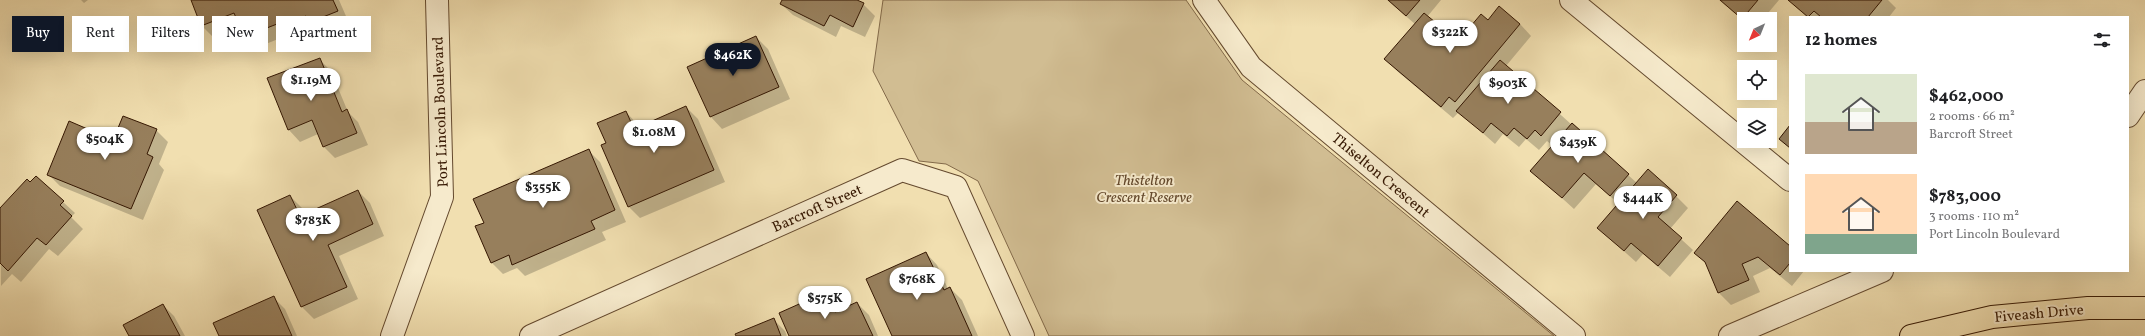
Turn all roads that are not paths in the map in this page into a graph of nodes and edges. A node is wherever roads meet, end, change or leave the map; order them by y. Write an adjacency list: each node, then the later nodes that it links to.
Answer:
1 (437, 0): 9 (street, Port Lincoln Boulevard)
2 (1204, 0): 12 (street, Thiselton Crescent)
3 (1571, 0): 6 (street)
4 (2145, 91): 5 (street)
5 (2129, 115)
6 (1789, 179)
7 (1880, 272): 13 (street)
8 (2145, 308): 14 (main road, Fiveash Drive)
9 (392, 336)
10 (531, 336): 11 (street, Barcroft Street)
11 (1023, 336)
12 (1574, 336)
13 (1730, 336)
14 (1911, 336)

